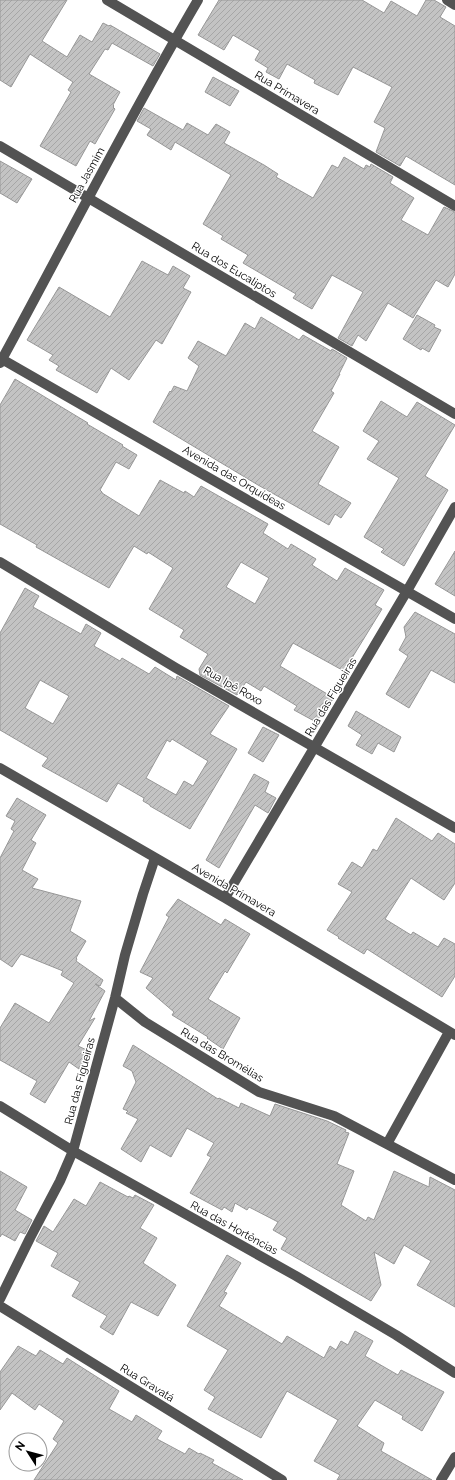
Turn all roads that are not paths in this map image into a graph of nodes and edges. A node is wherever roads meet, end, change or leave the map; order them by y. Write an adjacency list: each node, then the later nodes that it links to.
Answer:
1 (107, 0): 5 (street, Rua Primavera)
2 (198, 0): 5 (street, Rua Jasmim)
3 (447, 0): 4 (street)
4 (455, 5)
5 (174, 40): 7 (street, Rua Jasmim); 8 (street, Rua Primavera)
6 (0, 146): 7 (street, Rua dos Eucaliptos)
7 (87, 198): 9 (street, Rua Jasmim); 10 (street, Rua dos Eucaliptos)
8 (455, 206)
9 (1, 360): 13 (street, Avenida das Orquídeas)
10 (455, 414)
11 (455, 507): 13 (street, Rua das Figueiras)
12 (0, 562): 15 (street, Rua Ipê Roxo)
13 (407, 591): 14 (street, Avenida das Orquídeas); 15 (street, Rua das Figueiras)
14 (455, 619)
15 (315, 746): 17 (street, Rua Ipê Roxo); 19 (street, Rua das Figueiras)
16 (0, 768): 18 (street, Avenida Primavera)
17 (455, 828)
18 (155, 858): 19 (street, Avenida Primavera); 20 (street, Rua das Figueiras)
19 (225, 898): 21 (street, Avenida Primavera)
20 (115, 998): 23 (street, Rua das Bromélias); 24 (street, Rua das Figueiras)
21 (452, 1034): 23 (street)
22 (0, 1106): 24 (street, Rua das Hortências)
23 (387, 1144): 25 (street, Rua das Bromélias)
24 (73, 1151): 26 (street, Rua das Figueiras); 28 (street, Rua das Hortências)
25 (455, 1180)
26 (0, 1299)
27 (0, 1306): 30 (street, Rua Gravatá)
28 (455, 1373)
29 (455, 1457): 31 (street)
30 (282, 1480)
31 (442, 1480)

